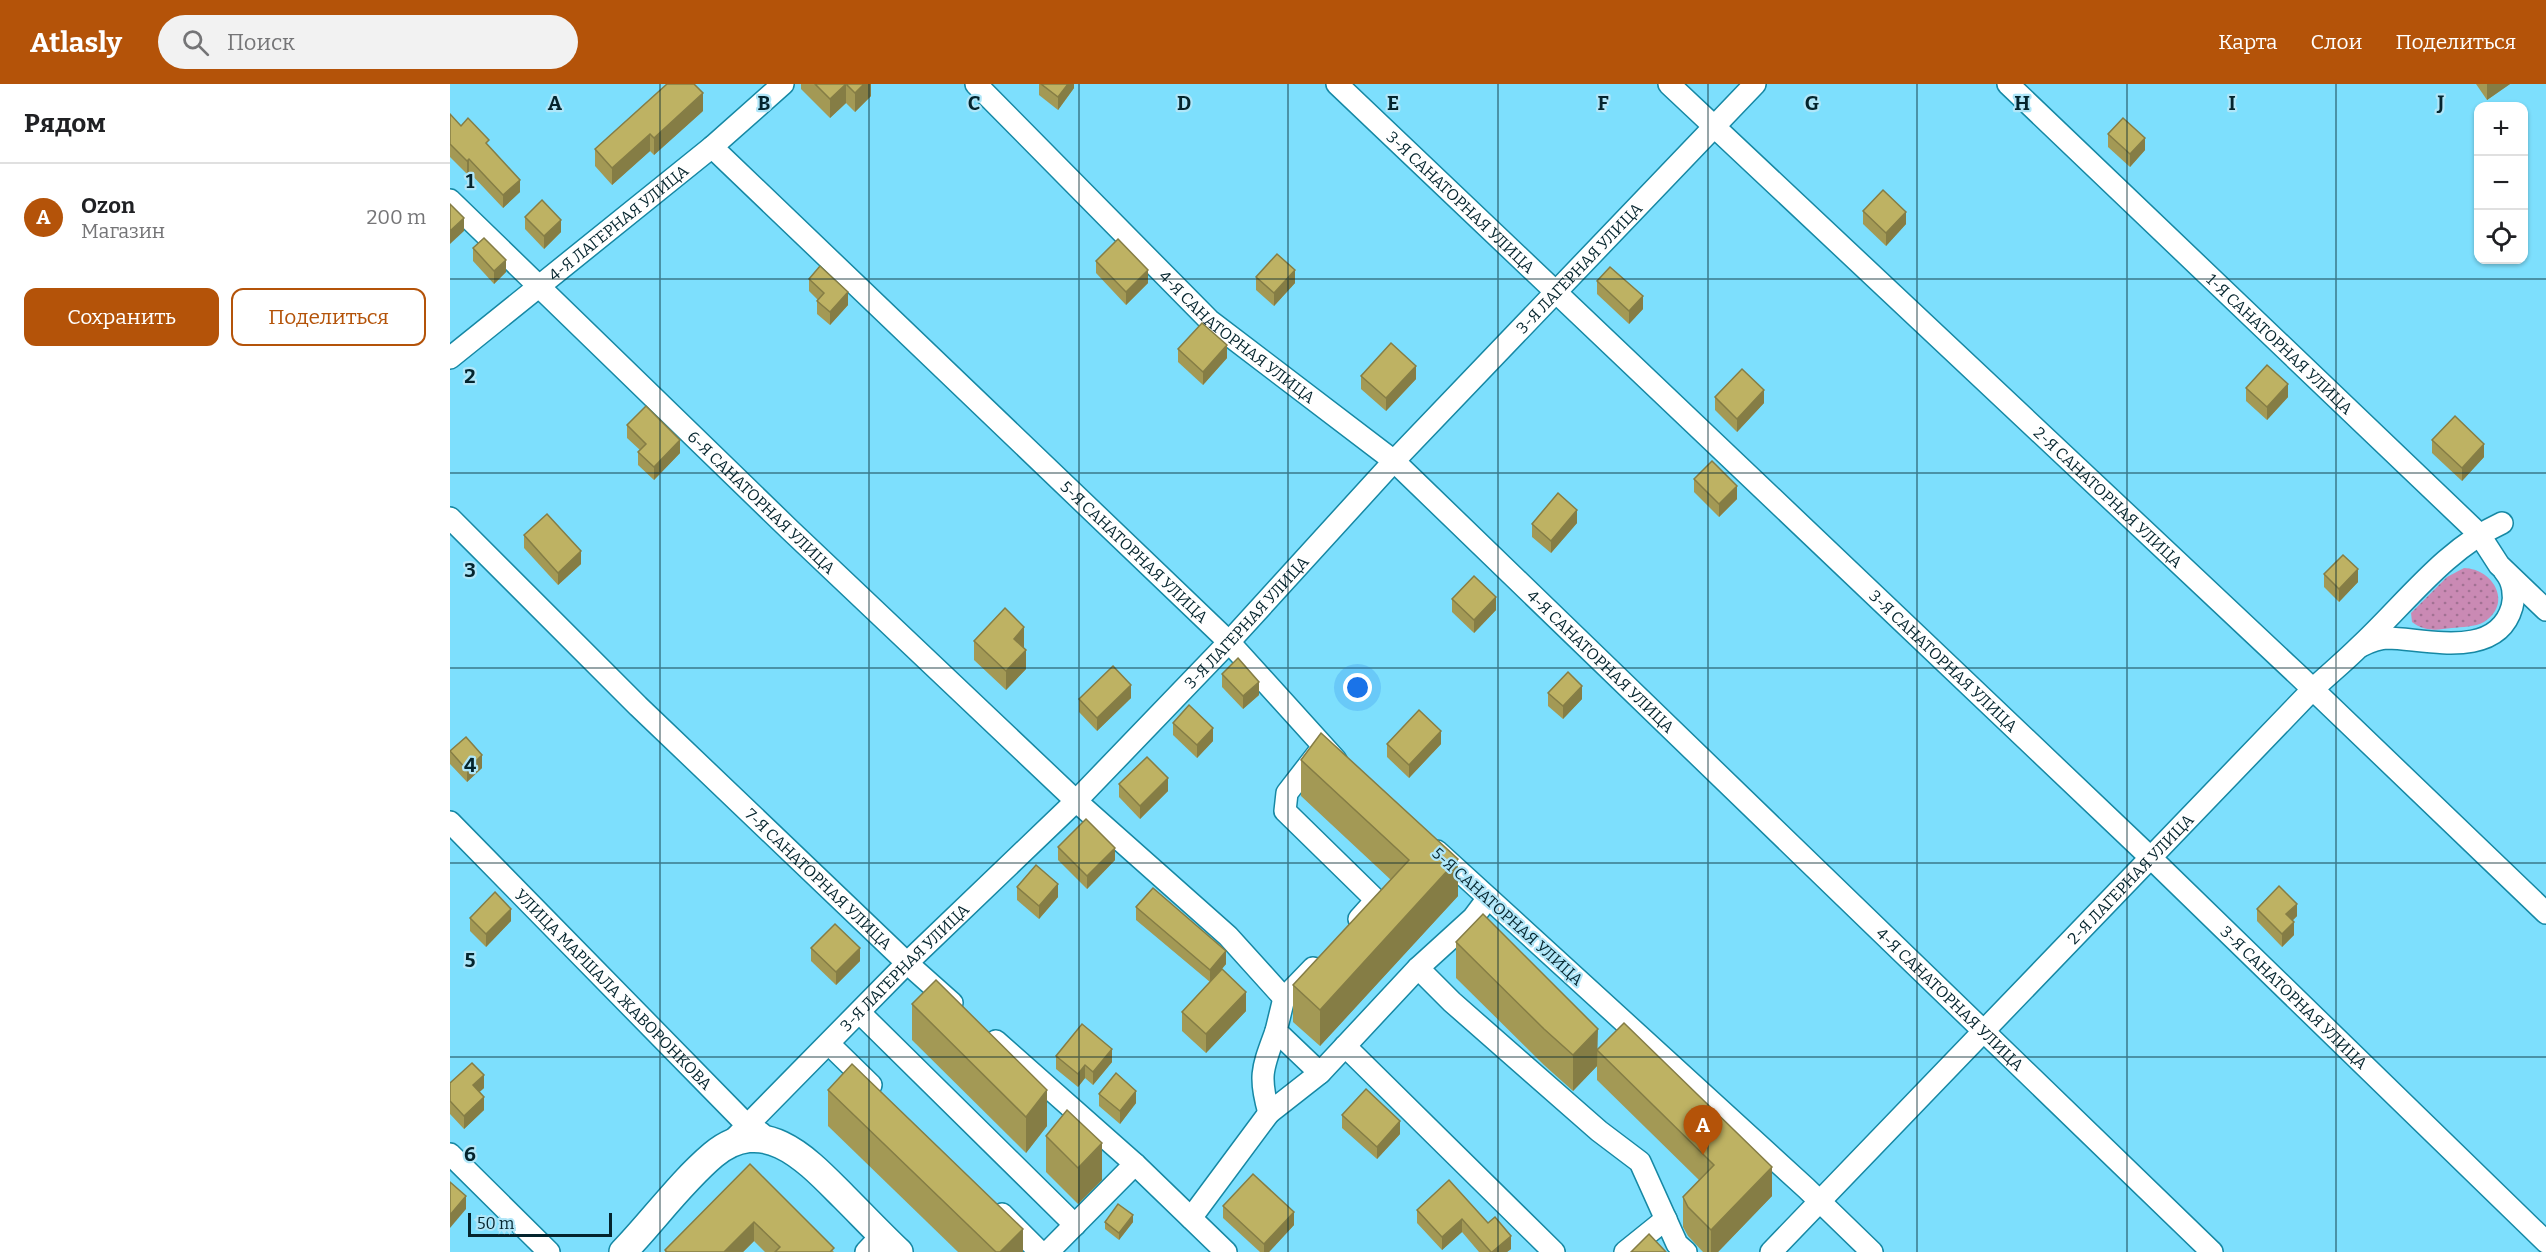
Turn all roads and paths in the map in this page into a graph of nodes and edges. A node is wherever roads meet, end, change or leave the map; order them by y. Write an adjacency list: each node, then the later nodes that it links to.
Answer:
1 (783, 84): 8 (street, 4-Я ЛАГЕРНАЯ УЛИЦА)
2 (976, 84): 13 (street, 4-Я САНАТОРНАЯ УЛИЦА)
3 (1337, 84): 11 (street, 3-Я САНАТОРНАЯ УЛИЦА)
4 (1669, 84): 7 (street, 2-Я САНАТОРНАЯ УЛИЦА)
5 (1755, 84): 7 (street, 3-Я ЛАГЕРНАЯ УЛИЦА)
6 (2008, 84): 16 (street, 1-Я САНАТОРНАЯ УЛИЦА)
7 (1713, 127): 11 (street, 3-Я ЛАГЕРНАЯ УЛИЦА); 22 (street, 2-Я САНАТОРНАЯ УЛИЦА)
8 (712, 147): 10 (street, 4-Я ЛАГЕРНАЯ УЛИЦА); 20 (street, 5-Я САНАТОРНАЯ УЛИЦА)
9 (450, 200): 10 (street, 6-Я САНАТОРНАЯ УЛИЦА)
10 (538, 287): 12 (street, 4-Я ЛАГЕРНАЯ УЛИЦА); 25 (street, 6-Я САНАТОРНАЯ УЛИЦА)
11 (1554, 293): 13 (street, 3-Я ЛАГЕРНАЯ УЛИЦА); 28 (street, 3-Я САНАТОРНАЯ УЛИЦА)
12 (450, 358)
13 (1394, 461): 20 (street, 3-Я ЛАГЕРНАЯ УЛИЦА); 38 (street, 4-Я САНАТОРНАЯ УЛИЦА)
14 (450, 518): 33 (street, 7-Я САНАТОРНАЯ УЛИЦА)
15 (2502, 523): 16 (street, 2-Я ЛАГЕРНАЯ УЛИЦА)
16 (2479, 534): 17 (street, 2-Я ЛАГЕРНАЯ УЛИЦА); 18 (street, 1-Я САНАТОРНАЯ УЛИЦА)
17 (2445, 563): 18 (street); 21 (street, 2-Я ЛАГЕРНАЯ УЛИЦА)
18 (2499, 565): 19 (street, 1-Я САНАТОРНАЯ УЛИЦА); 21 (street)
19 (2546, 610)
20 (1228, 642): 23 (street, 5-Я САНАТОРНАЯ УЛИЦА); 25 (street, 3-Я ЛАГЕРНАЯ УЛИЦА)
21 (2361, 646): 22 (street, 2-Я ЛАГЕРНАЯ УЛИЦА)
22 (2312, 690): 28 (street, 2-Я ЛАГЕРНАЯ УЛИЦА); 30 (street, 2-Я САНАТОРНАЯ УЛИЦА)
23 (1322, 747): 24 (street, 5-Я САНАТОРНАЯ УЛИЦА); 31 (street)
24 (1348, 771)
25 (1076, 801): 33 (street, 3-Я ЛАГЕРНАЯ УЛИЦА); 35 (street, 6-Я САНАТОРНАЯ УЛИЦА)
26 (450, 822): 44 (street, УЛИЦА МАРШАЛА ЖАВОРОНКОВА)
27 (1418, 834): 29 (street, 5-Я САНАТОРНАЯ УЛИЦА)
28 (2151, 858): 38 (street, 2-Я ЛАГЕРНАЯ УЛИЦА); 54 (street, 3-Я САНАТОРНАЯ УЛИЦА)
29 (1488, 897): 34 (street); 49 (street, 5-Я САНАТОРНАЯ УЛИЦА)
30 (2546, 913)
31 (1345, 933)
32 (1330, 949): 35 (street)
33 (907, 963): 36 (street, 3-Я ЛАГЕРНАЯ УЛИЦА); 48 (street, 7-Я САНАТОРНАЯ УЛИЦА)
34 (1418, 968): 40 (street); 52 (street)
35 (1284, 998): 37 (street)
36 (860, 1013): 39 (street, 3-Я ЛАГЕРНАЯ УЛИЦА); 53 (street)
37 (1276, 1031): 41 (street); 43 (street)
38 (1983, 1032): 49 (street, 2-Я ЛАГЕРНАЯ УЛИЦА); 66 (street, 4-Я САНАТОРНАЯ УЛИЦА)
39 (829, 1044): 42 (street); 44 (street, 3-Я ЛАГЕРНАЯ УЛИЦА)
40 (1345, 1046): 41 (street); 61 (street)
41 (1320, 1073): 43 (street)
42 (888, 1102)
43 (1269, 1113): 51 (street)
44 (748, 1126): 45 (street, УЛИЦА МАРШАЛА ЖАВОРОНКОВА); 46 (street, 3-Я ЛАГЕРНАЯ УЛИЦА)
45 (785, 1146): 46 (main road, 3-Я ЛАГЕРНАЯ УЛИЦА); 55 (main road, 3-Я ЛАГЕРНАЯ УЛИЦА)
46 (724, 1148): 57 (main road, 3-Я ЛАГЕРНАЯ УЛИЦА)
47 (450, 1154): 56 (street)
48 (1135, 1164): 51 (street, 7-Я САНАТОРНАЯ УЛИЦА); 53 (street)
49 (1820, 1201): 64 (street, 2-Я ЛАГЕРНАЯ УЛИЦА); 65 (street, 5-Я САНАТОРНАЯ УЛИЦА)
50 (989, 1202): 58 (street)
51 (1191, 1218): 60 (street, 7-Я САНАТОРНАЯ УЛИЦА)
52 (1666, 1219): 62 (street); 63 (street)
53 (1075, 1225): 59 (street)
54 (2546, 1242)
55 (882, 1246)
56 (549, 1252)
57 (623, 1252)
58 (1040, 1252)
59 (1048, 1252)
60 (1226, 1252)
61 (1554, 1252)
62 (1625, 1252)
63 (1686, 1252)
64 (1771, 1252)
65 (1872, 1252)
66 (2212, 1252)

